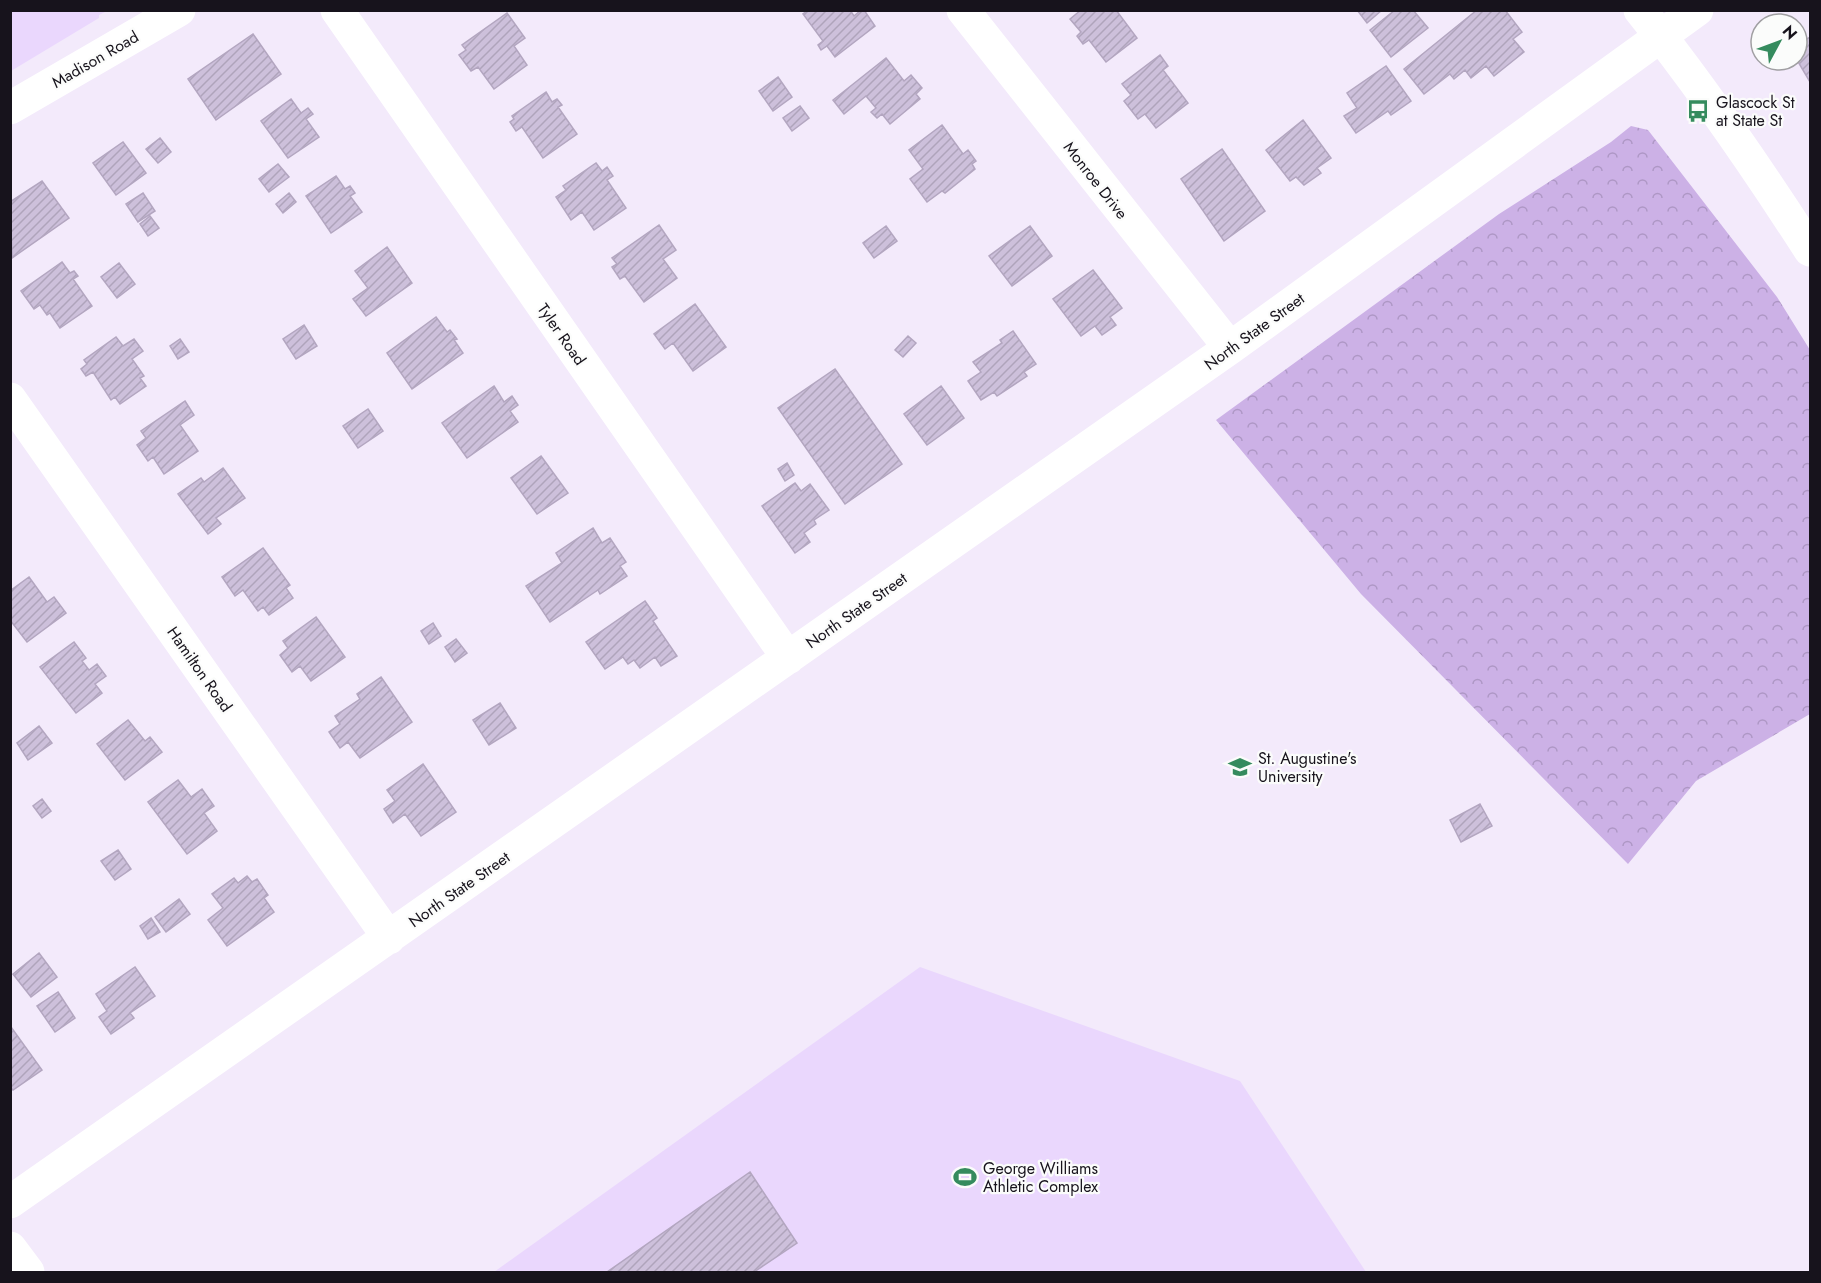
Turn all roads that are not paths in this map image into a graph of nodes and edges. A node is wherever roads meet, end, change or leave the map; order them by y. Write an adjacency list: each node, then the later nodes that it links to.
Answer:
1 (179, 10): 7 (street, Madison Road)
2 (337, 10): 11 (street, Tyler Road)
3 (963, 10): 9 (street, Monroe Drive)
4 (1640, 10): 6 (street)
5 (1697, 10): 6 (street, North State Street)
6 (1661, 37): 8 (street); 9 (street, North State Street)
7 (10, 108)
8 (1810, 250)
9 (1230, 348): 11 (street, North State Street)
10 (10, 399): 12 (street, Hamilton Road)
11 (788, 658): 12 (street, North State Street)
12 (389, 938): 13 (street, North State Street)
13 (10, 1202)
14 (10, 1248): 15 (street)
15 (28, 1272)

